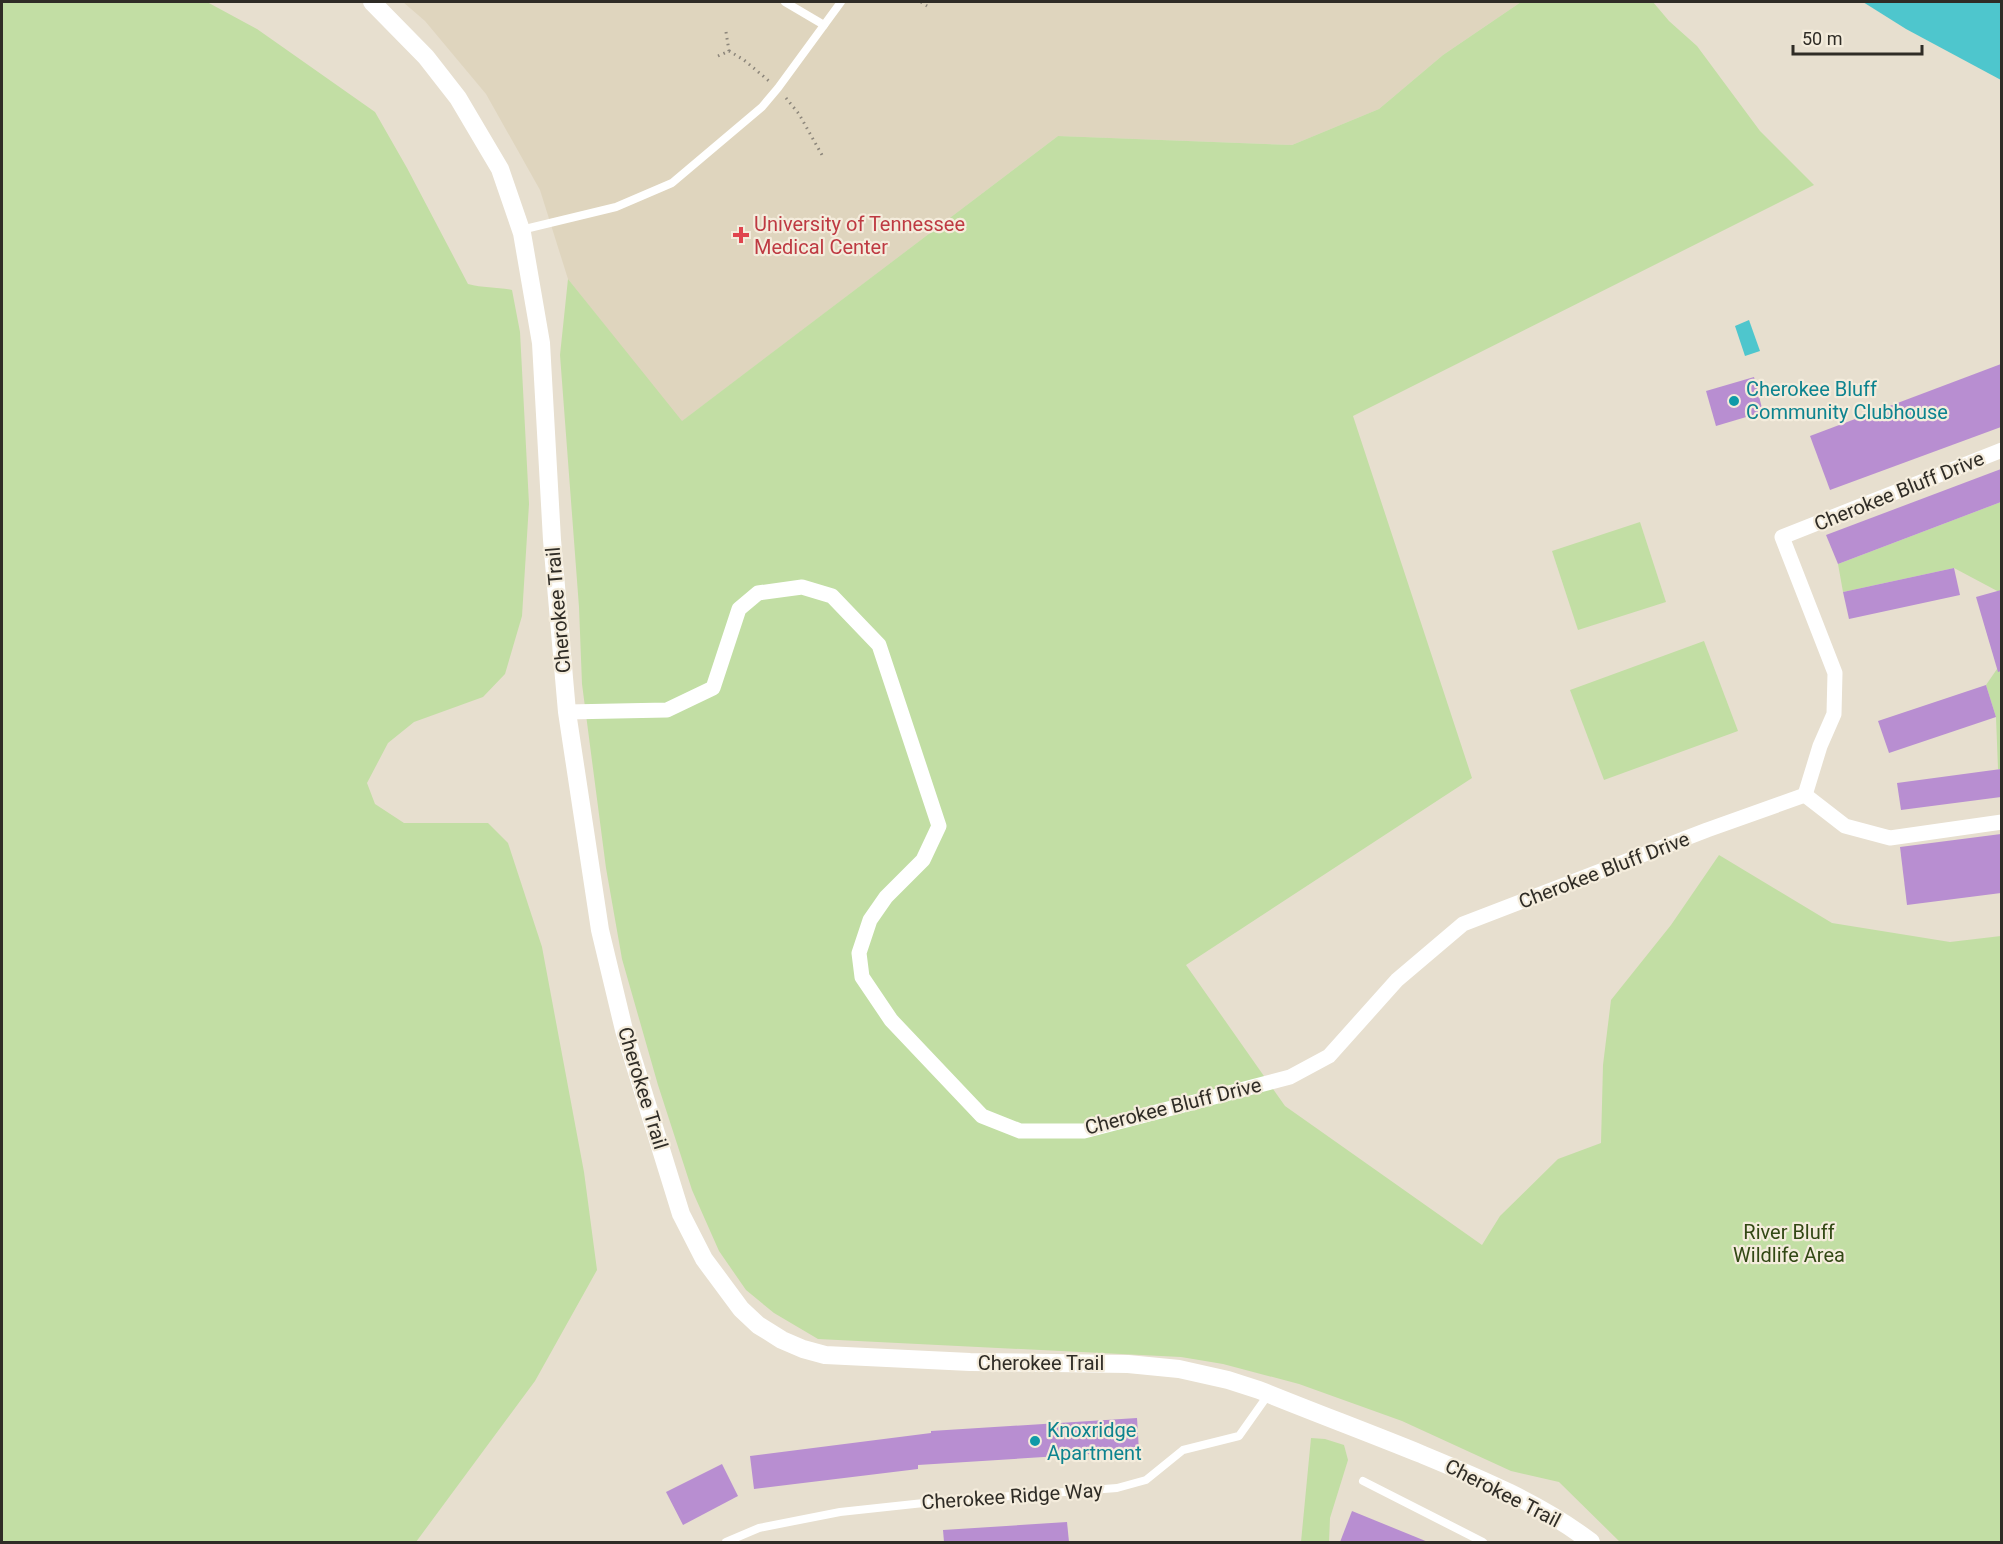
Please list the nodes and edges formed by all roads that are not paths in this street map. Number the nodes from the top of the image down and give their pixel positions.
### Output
1 (372, 2) edge
2 (785, 2) edge
3 (841, 2) edge
4 (824, 25) junction
5 (521, 230) junction
6 (2001, 450) edge
7 (567, 712) junction
8 (1805, 795) junction
9 (2001, 822) edge
10 (1268, 1394) junction
11 (1363, 1481) dead end
12 (726, 1542) edge
13 (1483, 1542) edge
14 (1590, 1542) edge

1 - 5 street, Cherokee Trail
2 - 4 lane
3 - 4 lane
4 - 5 lane
5 - 7 street, Cherokee Trail
6 - 8 street, Cherokee Bluff Drive
7 - 8 street, Cherokee Bluff Drive
7 - 10 street, Cherokee Trail
8 - 9 street
10 - 12 lane, Cherokee Ridge Way
10 - 14 street, Cherokee Trail
11 - 13 lane

